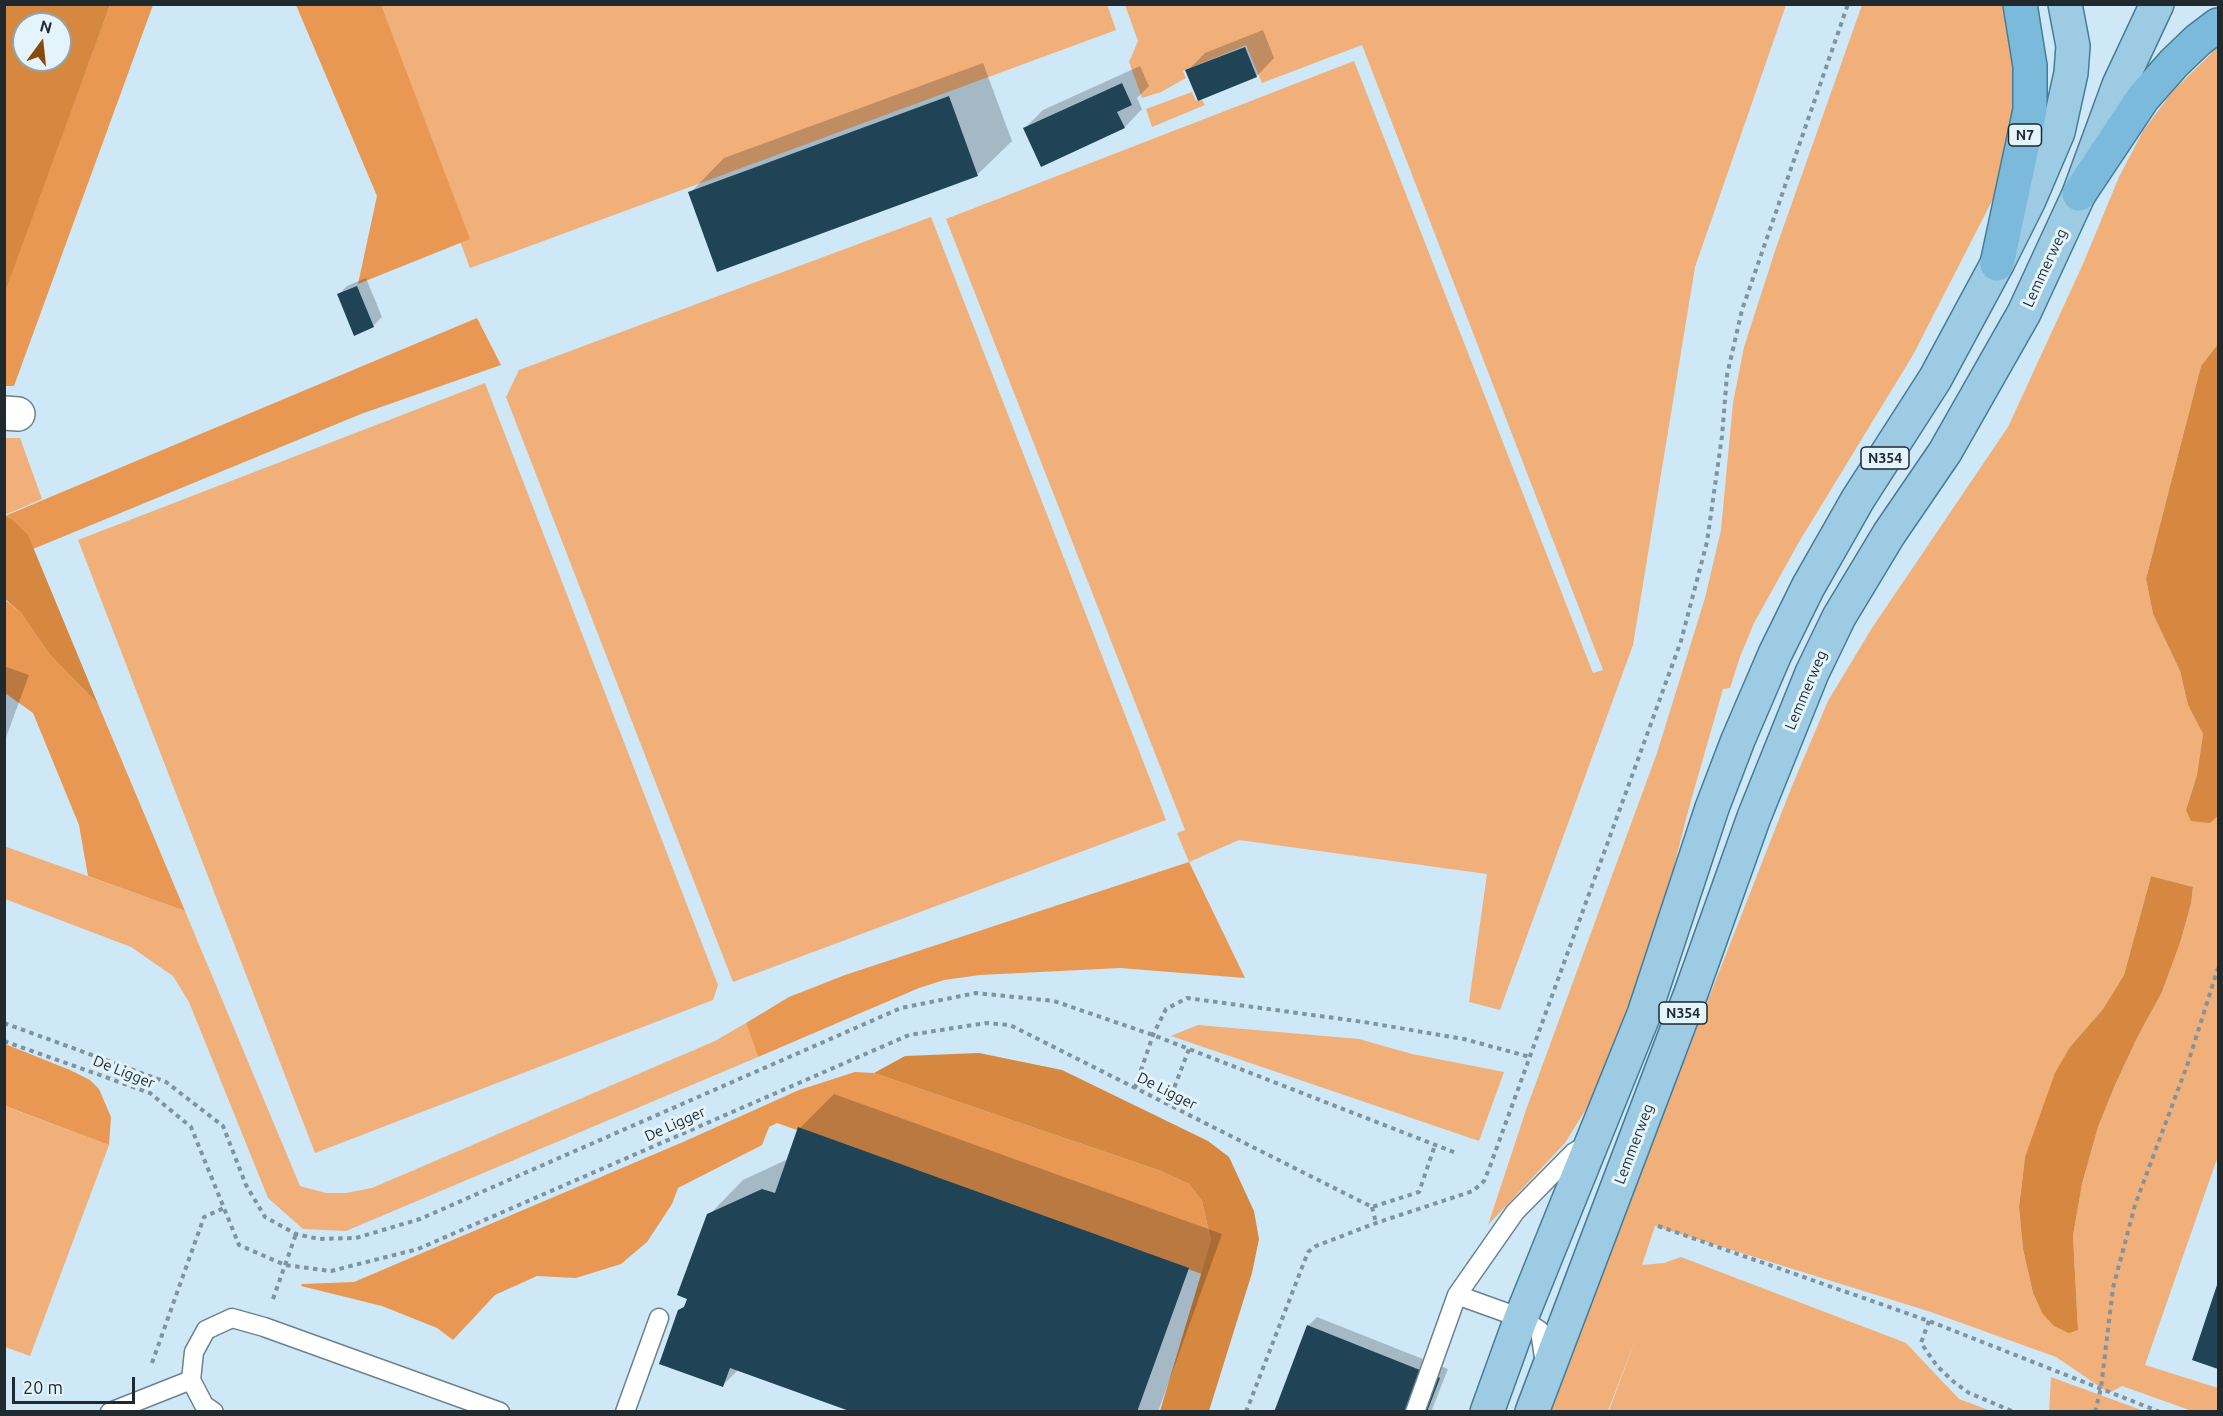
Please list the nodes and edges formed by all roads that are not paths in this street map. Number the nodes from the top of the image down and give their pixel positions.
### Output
1 (2020, 4) edge
2 (2065, 4) edge
3 (2157, 4) edge
4 (2218, 25) edge
5 (2079, 194) junction
6 (1997, 264) junction
7 (1592, 1142) junction
8 (1457, 1295) junction
9 (659, 1318) dead end
10 (1521, 1318) junction
11 (1546, 1375) junction
12 (191, 1380) junction
13 (110, 1412) edge
14 (214, 1412) edge
15 (500, 1412) edge
16 (625, 1412) edge
17 (1415, 1412) edge
18 (1487, 1412) edge
19 (1532, 1412) edge

1 - 6 highway, N7
2 - 6 main road, N354
3 - 5 main road, Lemmerweg / N354
4 - 5 highway
5 - 11 main road, Lemmerweg / N354
6 - 7 main road, N354
7 - 8 lane
7 - 10 main road, N354
8 - 10 lane
8 - 17 lane
9 - 16 lane
10 - 11 lane
10 - 18 main road, N354
11 - 19 main road, Lemmerweg / N354
12 - 13 lane
12 - 14 lane
12 - 15 lane

